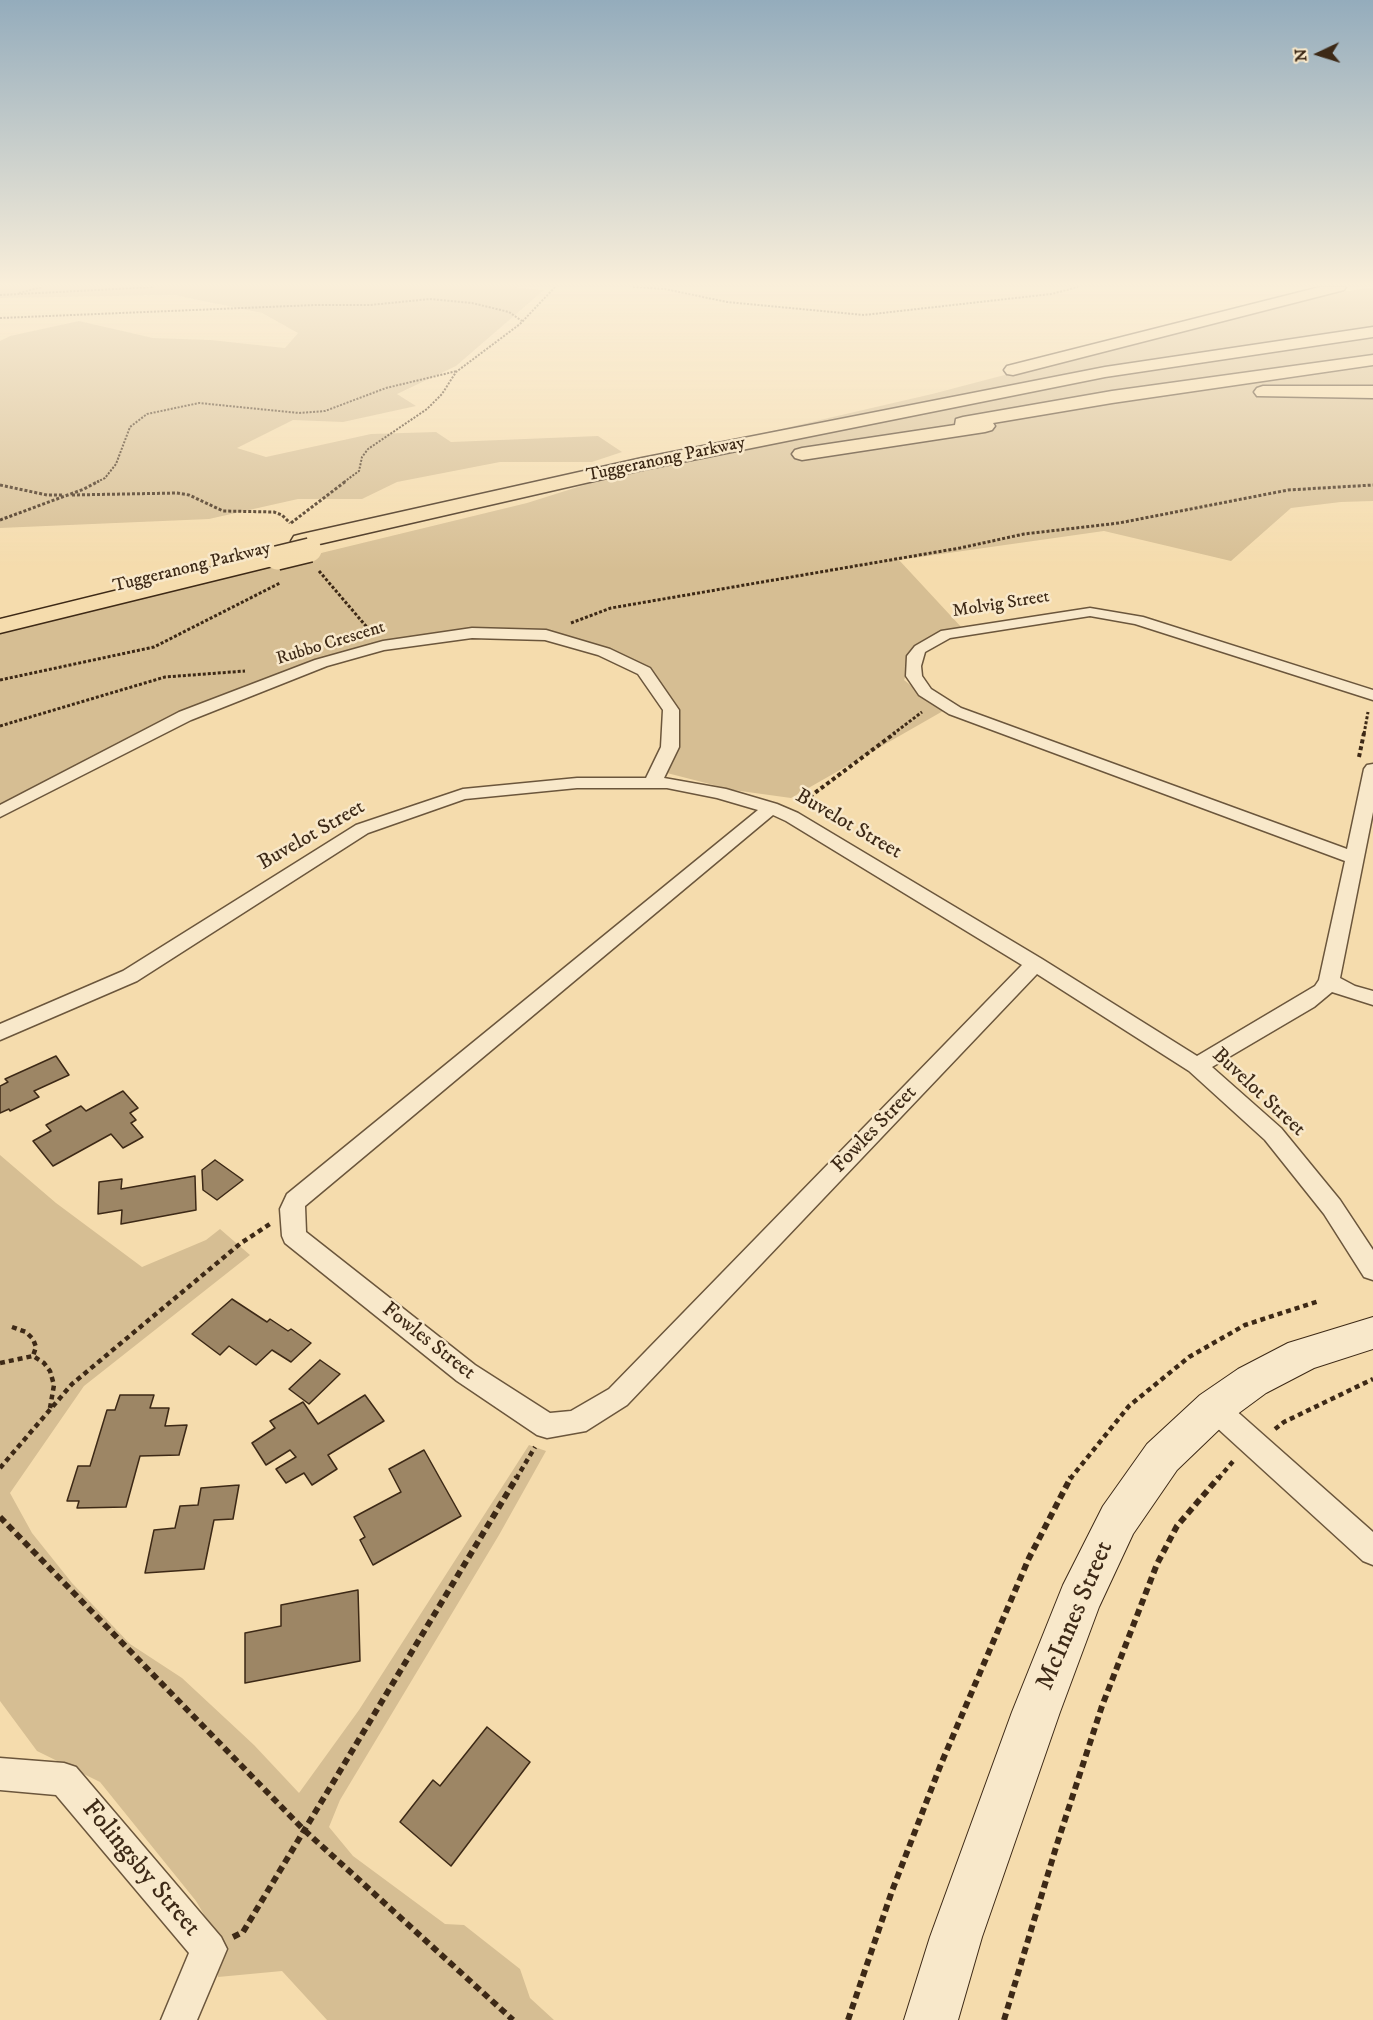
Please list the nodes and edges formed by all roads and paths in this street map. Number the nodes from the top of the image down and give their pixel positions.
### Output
1 (415, 381) edge
2 (451, 381) edge
3 (969, 381) edge
4 (1058, 381) edge
5 (1223, 381) edge
6 (1373, 392) edge
7 (761, 459) dead end
8 (737, 464) dead end
9 (702, 470) junction
10 (0, 485) edge
11 (1373, 485) edge
12 (514, 492) junction
13 (67, 495) junction
14 (0, 520) edge
15 (305, 546) junction
16 (273, 553) junction
17 (288, 579) dead end
18 (0, 615) edge
19 (0, 626) edge
20 (539, 635) junction
21 (383, 646) junction
22 (254, 671) dead end
23 (0, 680) edge
24 (1369, 694) edge
25 (937, 701) junction
26 (0, 726) edge
27 (1365, 767) edge
28 (652, 782) junction
29 (0, 812) edge
30 (781, 813) junction
31 (1354, 858) junction
32 (1035, 964) junction
33 (1329, 981) junction
34 (1373, 998) edge
35 (0, 1033) edge
36 (1197, 1066) junction
37 (292, 1209) junction
38 (1373, 1270) edge
39 (1319, 1301) dead end
40 (12, 1327) dead end
41 (1373, 1333) edge
42 (33, 1356) junction
43 (0, 1363) edge
44 (1373, 1379) edge
45 (1214, 1408) junction
46 (50, 1410) junction
47 (547, 1426) junction
48 (1255, 1444) junction
49 (0, 1468) edge
50 (0, 1517) edge
51 (1373, 1551) edge
52 (0, 1774) edge
53 (303, 1829) junction
54 (209, 1949) junction
55 (179, 2020) edge
56 (513, 2020) edge
57 (848, 2020) edge
58 (932, 2020) edge
59 (1004, 2020) edge

1 - 13 path
2 - 15 path
3 - 12 highway
4 - 12 highway, Tuggeranong Parkway
5 - 6 highway
7 - 9 highway, Tuggeranong Parkway
8 - 9 highway
9 - 15 highway, Tuggeranong Parkway
10 - 13 path
11 - 20 path
12 - 15 highway, Tuggeranong Parkway
13 - 14 path
13 - 15 path
15 - 16 highway, Tuggeranong Parkway, bridge
15 - 21 path
16 - 18 highway, Tuggeranong Parkway
16 - 19 highway, Tuggeranong Parkway
17 - 23 path
20 - 21 street, Rubbo Crescent
20 - 28 street, Rubbo Crescent
21 - 29 street, Rubbo Crescent
22 - 26 path
24 - 25 street, Molvig Street
24 - 27 path
25 - 30 path
25 - 31 street, Molvig Street
27 - 31 street
28 - 30 street, Buvelot Street
28 - 35 street, Buvelot Street
30 - 32 street, Buvelot Street
30 - 37 street
31 - 33 street
32 - 36 street, Buvelot Street
32 - 47 street, Fowles Street
33 - 34 street
33 - 36 street
36 - 38 street, Buvelot Street
37 - 46 path
37 - 47 street, Fowles Street
39 - 57 path
40 - 42 path
41 - 45 street, McInnes Street
42 - 43 path
42 - 46 path
44 - 48 path
45 - 48 street
45 - 58 street, McInnes Street
46 - 49 path
47 - 53 path
48 - 51 street
48 - 59 path
50 - 53 path
52 - 54 street, Folingsby Street
53 - 54 path
53 - 56 path
54 - 55 street, Folingsby Street

